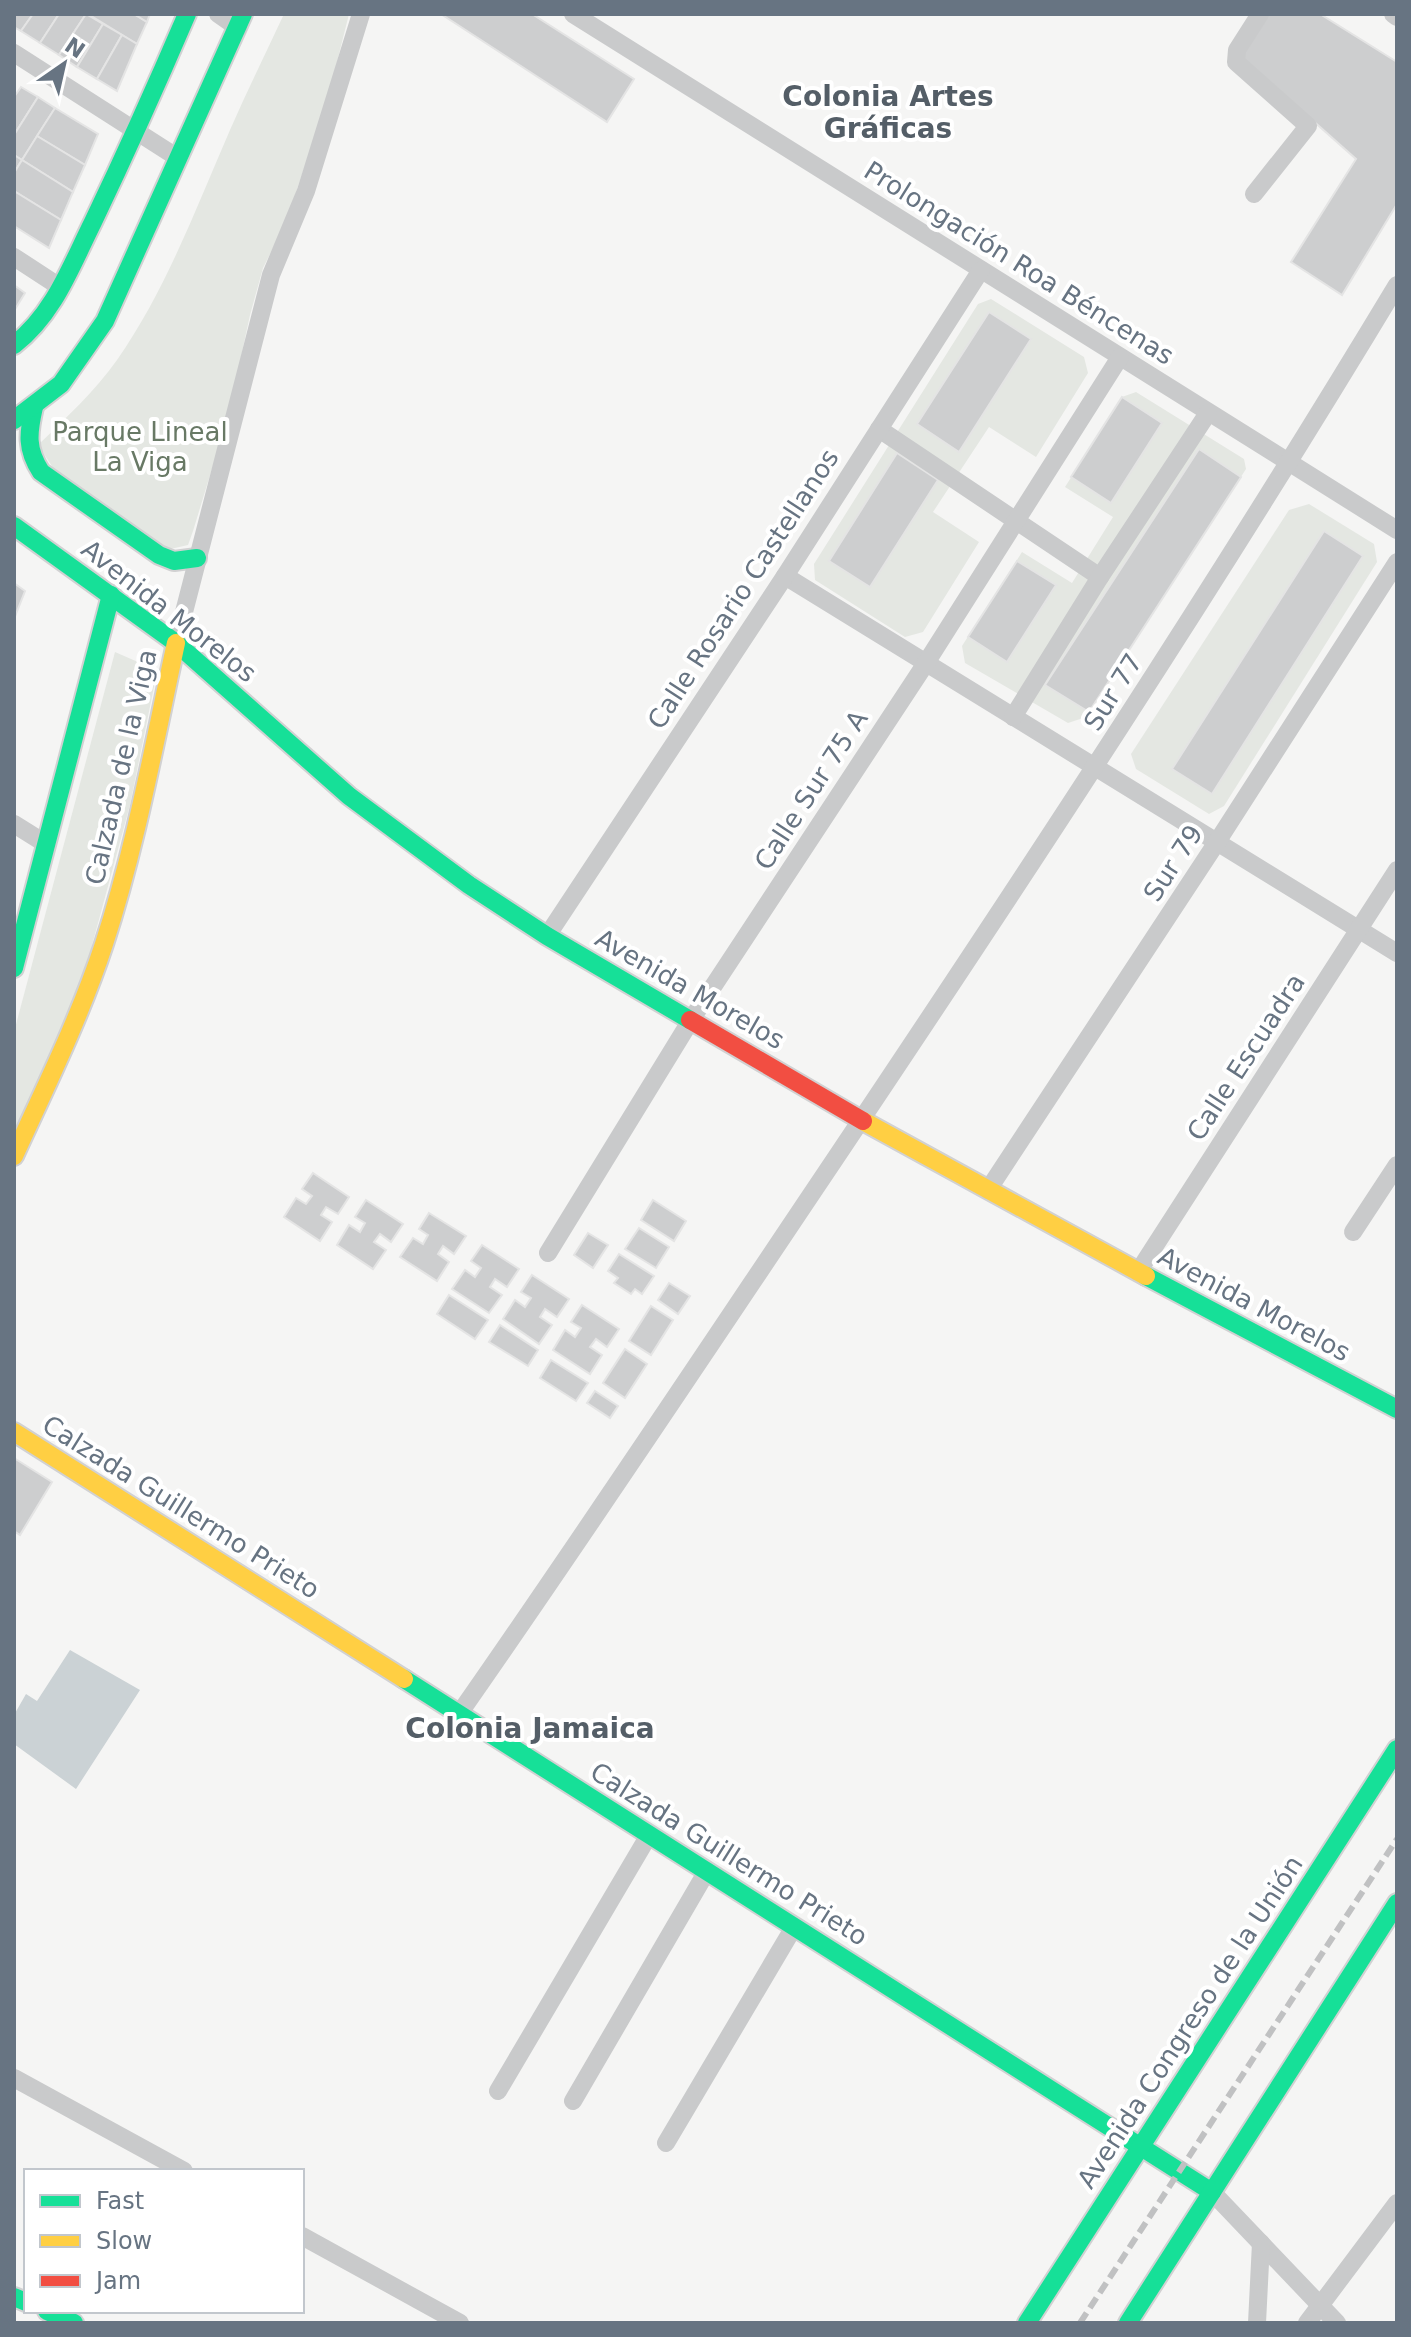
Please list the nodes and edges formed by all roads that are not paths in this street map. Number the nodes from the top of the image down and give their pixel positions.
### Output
1 (187, 14) edge
2 (218, 14) edge
3 (361, 14) edge
4 (573, 14) edge
5 (1260, 14) edge
6 (239, 19) edge
7 (14, 53) edge
8 (137, 134) junction
9 (178, 158) junction
10 (1254, 194) dead end
11 (14, 257) edge
12 (981, 270) junction
13 (1397, 285) edge
14 (60, 287) junction
15 (14, 345) edge
16 (1120, 357) junction
17 (34, 407) junction
18 (1208, 413) junction
19 (14, 420) edge
20 (879, 429) junction
21 (1290, 464) junction
22 (1016, 521) junction
23 (14, 526) edge
24 (1397, 530) edge
25 (197, 558) junction
26 (1397, 562) edge
27 (785, 576) junction
28 (1100, 577) junction
29 (111, 595) junction
30 (176, 643) junction
31 (926, 663) junction
32 (1013, 717) junction
33 (1096, 768) junction
34 (14, 824) edge
35 (1217, 842) junction
36 (46, 844) junction
37 (1397, 870) edge
38 (1360, 930) junction
39 (547, 936) junction
40 (1397, 953) edge
41 (14, 968) edge
42 (691, 1020) junction
43 (861, 1120) junction
44 (14, 1156) edge
45 (1397, 1165) edge
46 (988, 1190) junction
47 (1353, 1232) dead end
48 (548, 1253) dead end
49 (1138, 1272) junction
50 (1397, 1409) edge
51 (14, 1432) edge
52 (459, 1714) junction
53 (1397, 1749) edge
54 (649, 1835) junction
55 (707, 1871) junction
56 (1397, 1903) edge
57 (794, 1927) junction
58 (14, 2078) edge
59 (498, 2091) dead end
60 (573, 2101) dead end
61 (666, 2143) dead end
62 (1140, 2146) junction
63 (180, 2169) edge
64 (1212, 2192) junction
65 (1397, 2203) edge
66 (304, 2237) edge
67 (1261, 2243) junction
68 (1320, 2306) junction
69 (52, 2313) edge
70 (74, 2323) edge
71 (460, 2323) edge
72 (1027, 2323) edge
73 (1128, 2323) edge
74 (1257, 2323) edge
75 (1307, 2323) edge
76 (1337, 2323) edge

1 - 8 main road
2 - 6 street
3 - 25 street, Calzada de la Viga
4 - 12 street, Prolongación Roa Béncenas
5 - 10 street
6 - 9 main road
7 - 8 street
8 - 9 street
8 - 14 main road
9 - 17 main road
11 - 14 street
12 - 16 street, Prolongación Roa Béncenas
12 - 20 street, Calle Rosario Castellanos
13 - 21 street, Sur 77
14 - 15 main road
16 - 18 street, Prolongación Roa Béncenas
16 - 22 street, Calle Sur 75 A
17 - 19 main road
17 - 25 main road
18 - 21 street, Prolongación Roa Béncenas
18 - 28 street
20 - 22 street
20 - 27 street, Calle Rosario Castellanos
21 - 24 street, Prolongación Roa Béncenas
21 - 33 street, Sur 77
22 - 28 street
22 - 31 street, Calle Sur 75 A
23 - 29 main road, Avenida Morelos
25 - 30 street, Calzada de la Viga
26 - 35 street, Sur 79
27 - 31 street
27 - 39 street, Calle Rosario Castellanos
28 - 32 street
29 - 30 main road, Avenida Morelos
29 - 36 main road, Calzada de la Viga
30 - 39 main road, Avenida Morelos
30 - 44 main road, Calzada de la Viga
31 - 32 street
31 - 42 street, Calle Sur 75 A
32 - 33 street
33 - 35 street
33 - 43 street, Sur 77
34 - 36 street
35 - 38 street
35 - 46 street, Sur 79
36 - 41 main road, Calzada de la Viga
37 - 38 street, Calle Escuadra
38 - 40 street
38 - 49 street, Calle Escuadra
39 - 42 main road, Avenida Morelos
42 - 43 main road, Avenida Morelos
42 - 48 street, Calle Sur 75 A
43 - 46 main road, Avenida Morelos
43 - 52 street, Sur 77
45 - 47 street
46 - 49 main road, Avenida Morelos
49 - 50 main road, Avenida Morelos
51 - 52 main road, Calzada Guillermo Prieto
52 - 54 main road, Calzada Guillermo Prieto
53 - 62 main road, Avenida Congreso de la Unión
54 - 55 main road, Calzada Guillermo Prieto
54 - 59 street
55 - 57 main road, Calzada Guillermo Prieto
55 - 60 street
56 - 64 main road
57 - 61 street
57 - 62 main road, Calzada Guillermo Prieto
58 - 63 street
62 - 64 main road, Calzada Guillermo Prieto
62 - 72 main road, Avenida Congreso de la Unión
64 - 67 street
64 - 73 main road
65 - 68 street
66 - 71 street
67 - 68 street
67 - 74 street
68 - 75 street
68 - 76 street
69 - 70 main road

